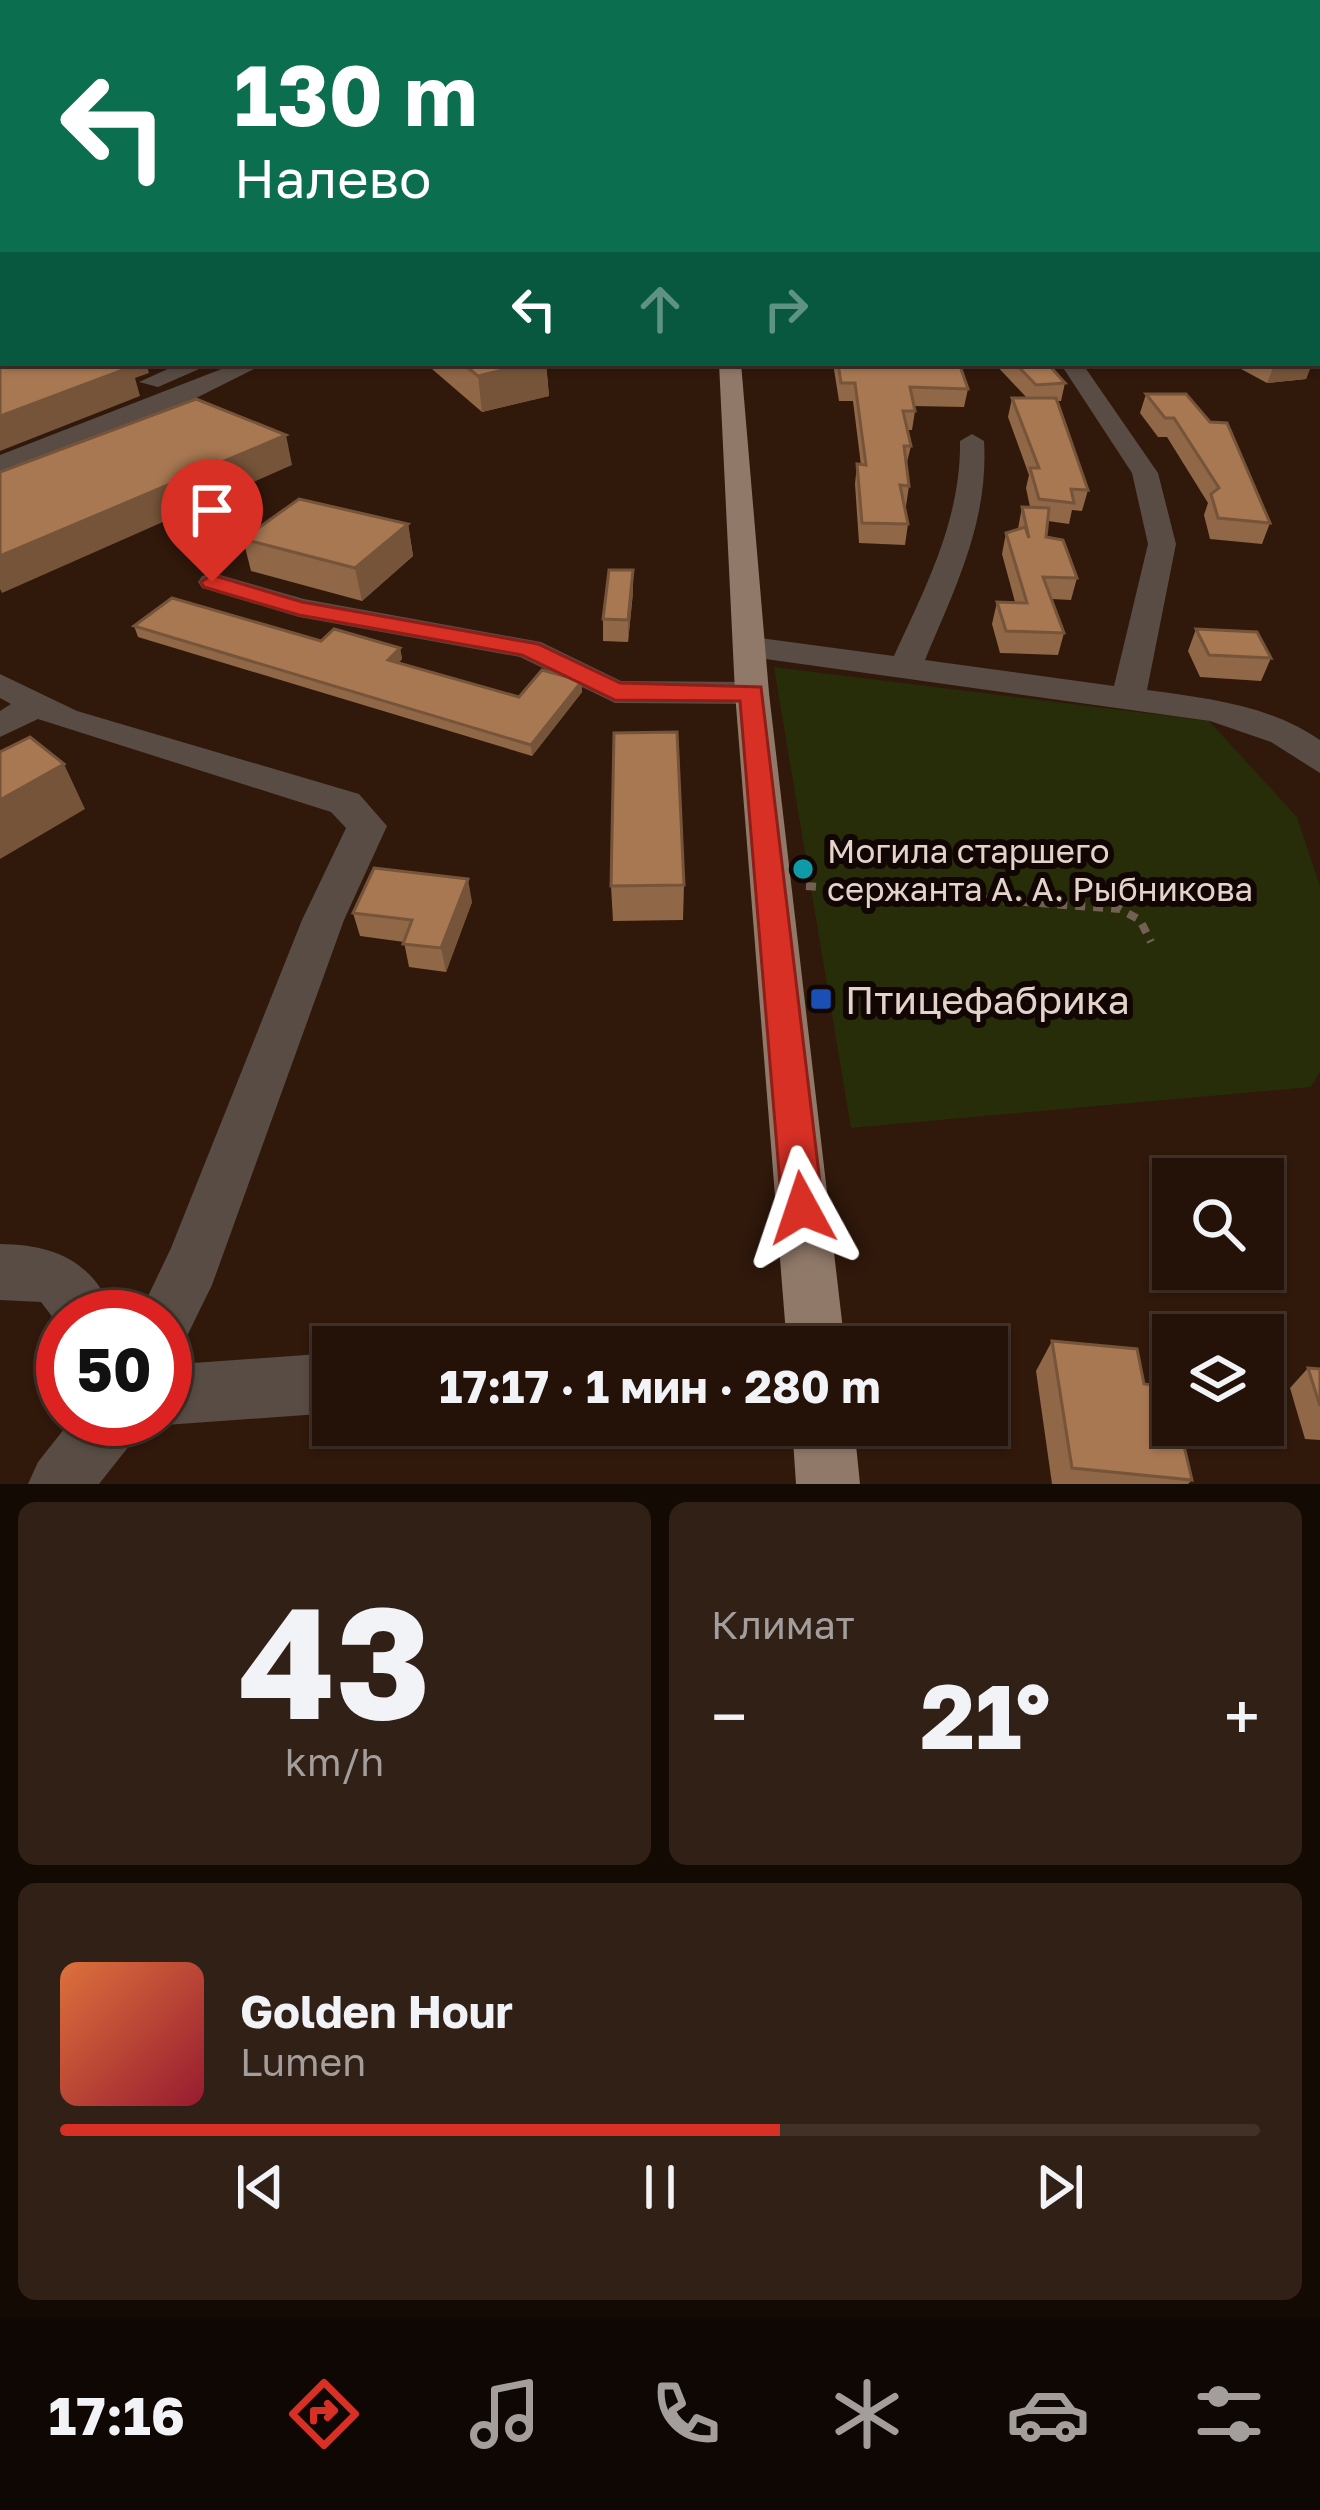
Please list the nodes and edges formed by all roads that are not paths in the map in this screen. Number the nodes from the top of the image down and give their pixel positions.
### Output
1 (194, 366) edge
2 (248, 366) edge
3 (730, 366) edge
4 (1073, 366) edge
5 (150, 382) dead end
6 (174, 400) junction
7 (213, 418) edge
8 (973, 441) dead end
9 (0, 464) edge
10 (212, 582) dead end
11 (752, 646) junction
12 (905, 669) junction
13 (752, 693) junction
14 (1128, 699) junction
15 (12, 705) edge
16 (1320, 761) edge
17 (0, 1272) edge
18 (74, 1290) edge
19 (180, 1290) edge
20 (814, 1326) edge
21 (312, 1384) edge
22 (192, 1393) edge
23 (90, 1446) edge
24 (825, 1446) edge
25 (60, 1484) edge
26 (828, 1484) edge

1 - 5 street
2 - 6 street
3 - 11 main road
4 - 14 street
6 - 7 street
6 - 9 street
8 - 12 street
10 - 13 street
11 - 12 street
11 - 13 main road
12 - 14 street
13 - 20 main road
14 - 16 street
15 - 19 street
17 - 18 street
21 - 22 street
23 - 25 street
24 - 26 main road

